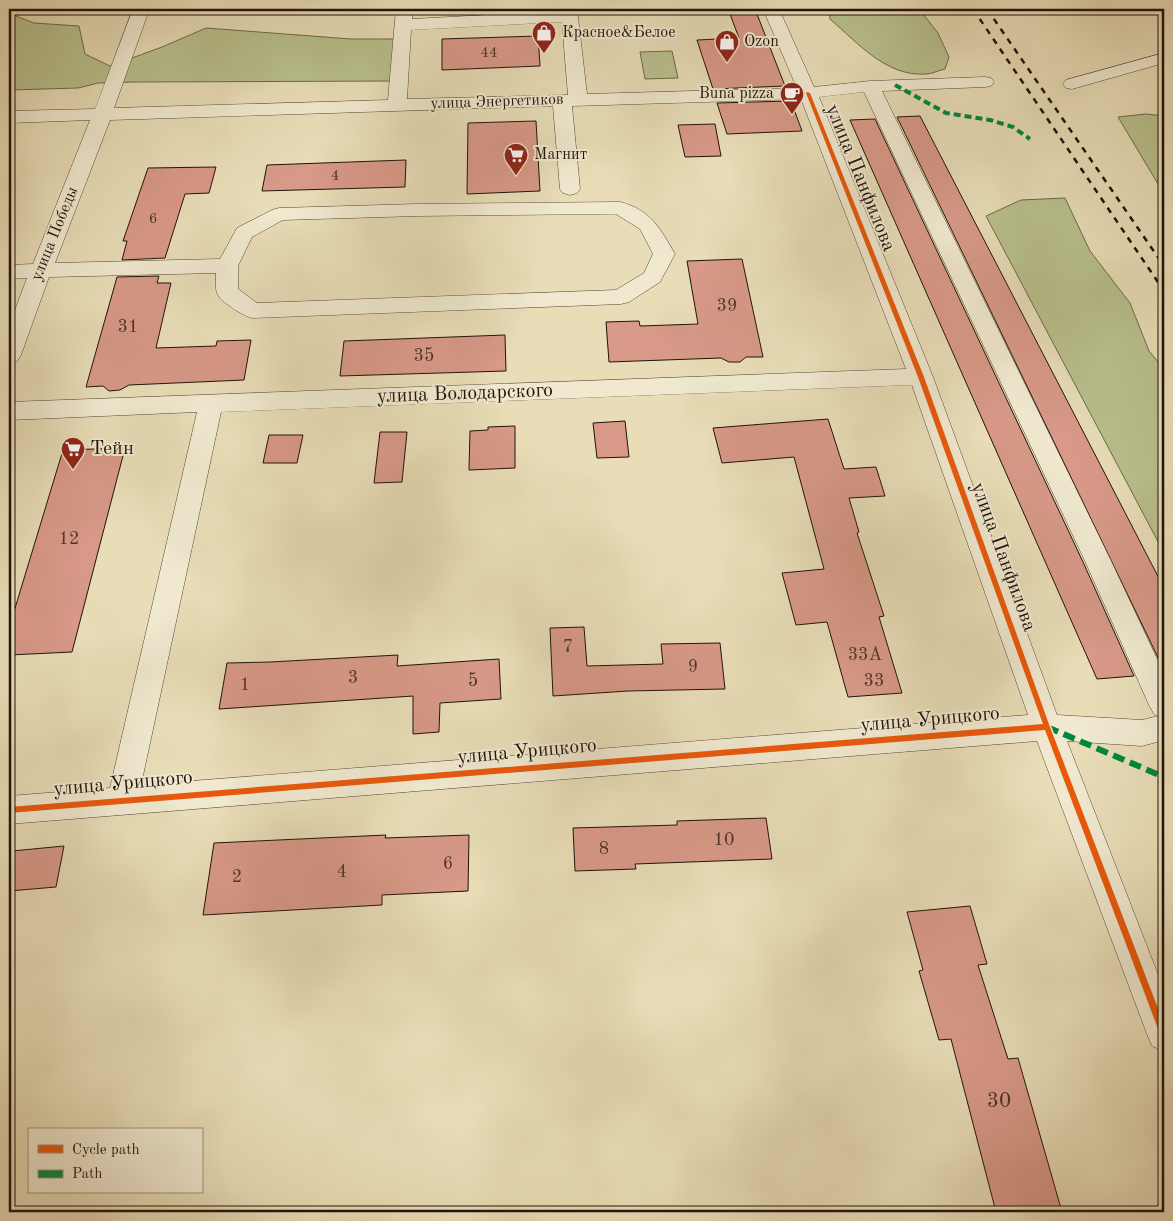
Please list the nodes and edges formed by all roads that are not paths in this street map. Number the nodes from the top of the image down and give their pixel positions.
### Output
1 (771, 9) edge
2 (139, 13) dead end
3 (570, 13) edge
4 (403, 17) edge
5 (1164, 58) edge
6 (985, 82) dead end
7 (1072, 84) dead end
8 (870, 86) junction
9 (808, 92) junction
10 (570, 100) junction
11 (397, 105) junction
12 (104, 114) junction
13 (9, 117) edge
14 (570, 190) dead end
15 (227, 266) junction
16 (40, 270) junction
17 (9, 272) edge
18 (9, 355) edge
19 (921, 377) junction
20 (212, 403) junction
21 (9, 410) edge
22 (1164, 705) edge
23 (1047, 727) junction
24 (1164, 727) edge
25 (122, 801) junction
26 (9, 810) edge
27 (1164, 1034) edge

1 - 9 street, улица Панфилова
2 - 12 street, улица Победы
3 - 4 street
3 - 10 street
4 - 11 street
5 - 7 street
6 - 8 street, улица Энергетиков
8 - 9 street, улица Энергетиков
8 - 22 street
9 - 10 street, улица Энергетиков
9 - 19 street, улица Панфилова
10 - 11 street, улица Энергетиков
10 - 14 street
11 - 12 street, улица Энергетиков
12 - 13 street, улица Энергетиков
12 - 16 street, улица Победы
15 - 15 street
15 - 16 street
16 - 17 street
16 - 18 street, улица Победы
19 - 20 street, улица Володарского
19 - 23 street, улица Панфилова
20 - 21 street, улица Володарского
20 - 25 street
23 - 24 street, улица Урицкого
23 - 25 street, улица Урицкого
23 - 27 street, улица Панфилова
25 - 26 street, улица Урицкого

